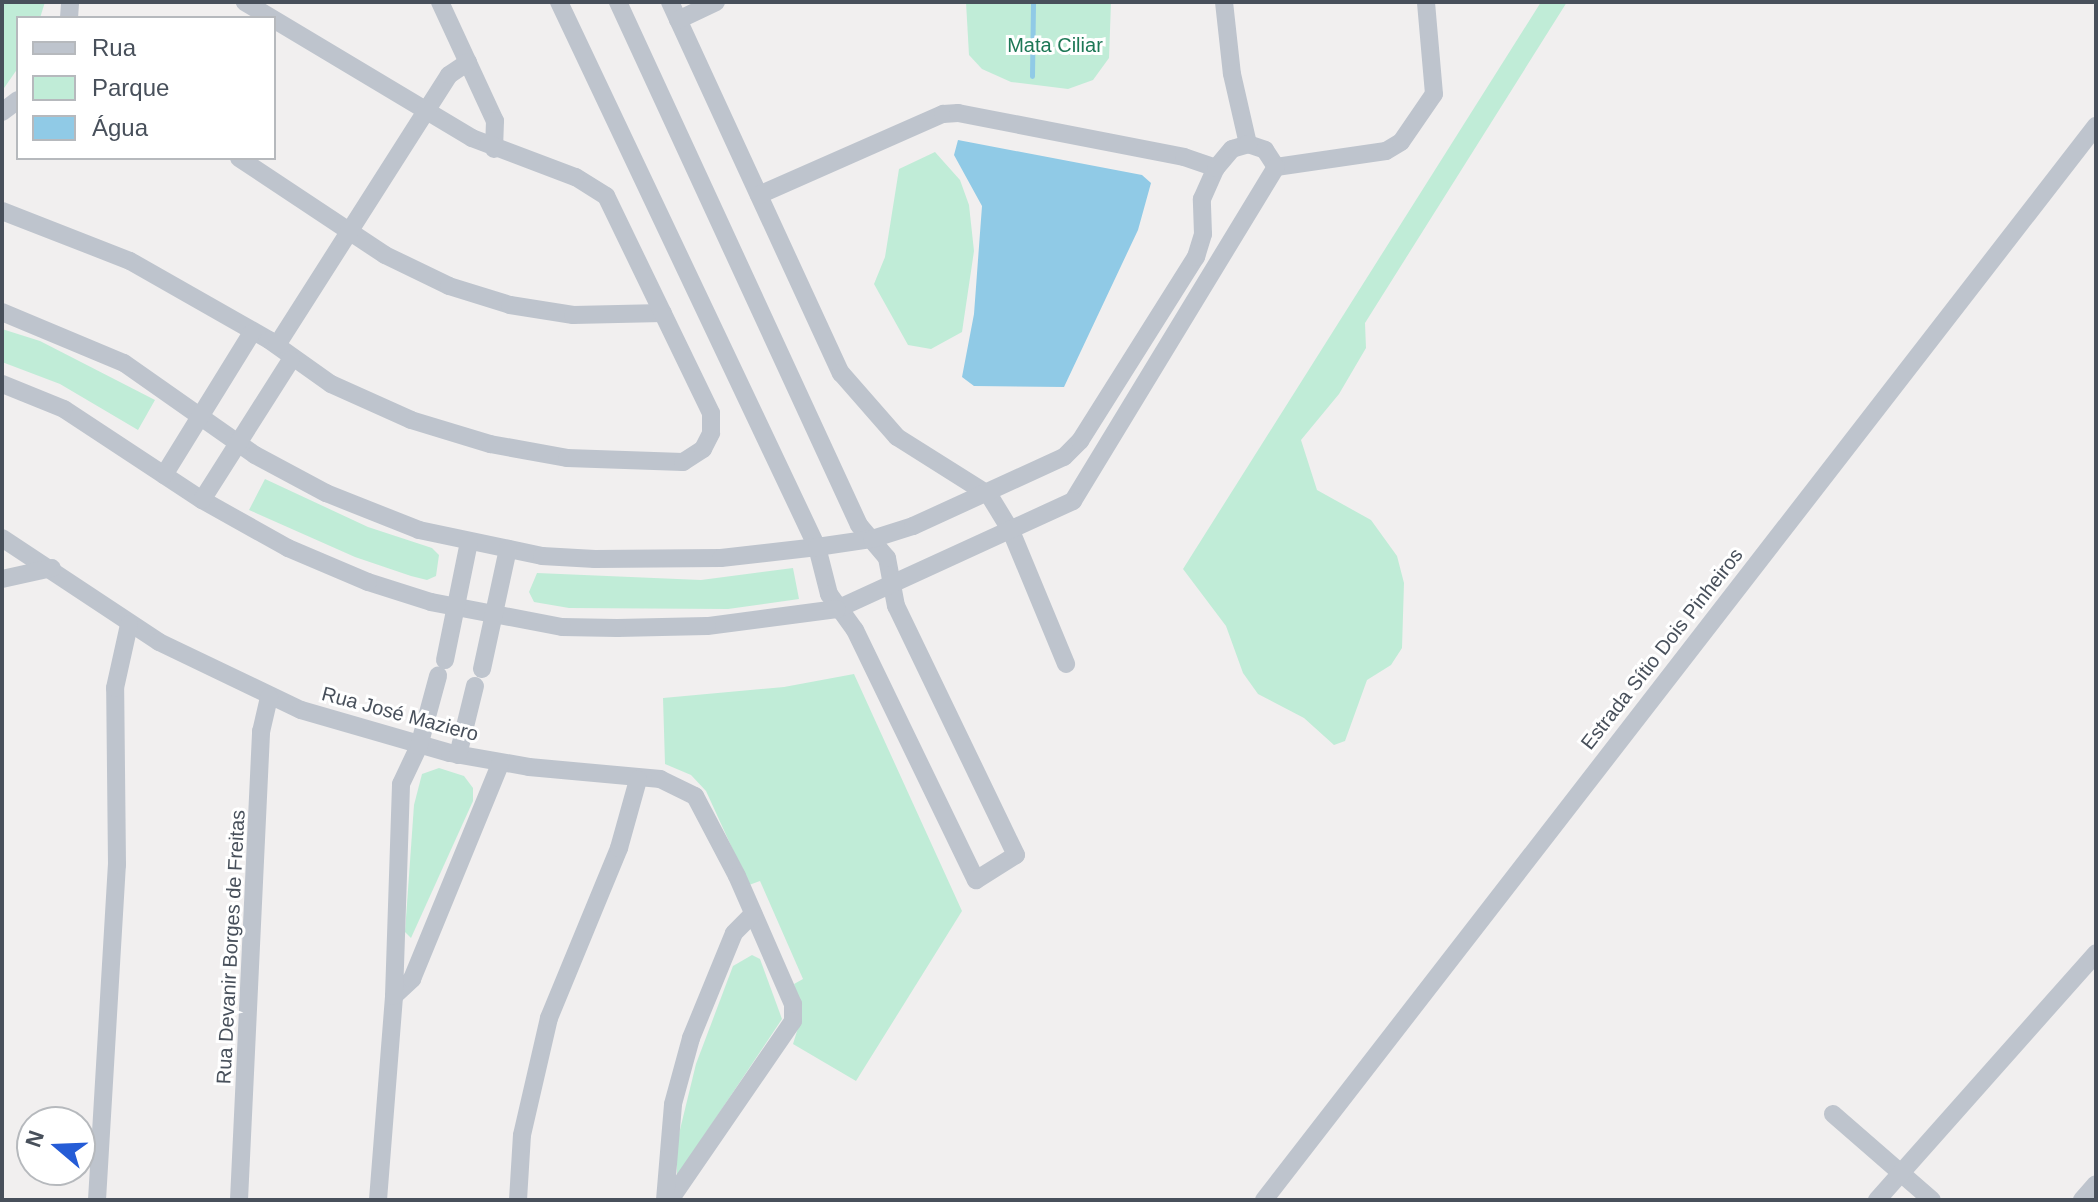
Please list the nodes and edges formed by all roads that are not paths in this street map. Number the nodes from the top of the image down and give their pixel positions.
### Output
1 (245, 2) edge
2 (440, 2) edge
3 (559, 2) edge
4 (618, 2) edge
5 (670, 2) edge
6 (716, 2) edge
7 (1224, 2) edge
8 (1426, 2) edge
9 (271, 16) edge
10 (276, 19) edge
11 (678, 20) junction
12 (468, 62) junction
13 (425, 112) junction
14 (2096, 126) edge
15 (1248, 144) junction
16 (494, 149) junction
17 (242, 160) edge
18 (1276, 167) junction
19 (1216, 168) junction
20 (759, 195) junction
21 (2, 211) edge
22 (349, 231) junction
23 (2, 312) edge
24 (663, 313) junction
25 (251, 334) junction
26 (277, 345) junction
27 (291, 360) junction
28 (2, 384) edge
29 (199, 416) junction
30 (235, 443) junction
31 (164, 475) junction
32 (989, 495) junction
33 (202, 500) junction
34 (1011, 531) junction
35 (2, 538) edge
36 (872, 539) junction
37 (469, 542) junction
38 (817, 547) junction
39 (508, 549) junction
40 (52, 568) junction
41 (2, 579) edge
42 (890, 588) junction
43 (455, 607) junction
44 (837, 609) junction
45 (495, 617) junction
46 (129, 625) junction
47 (1066, 664) dead end
48 (269, 697) junction
49 (419, 746) junction
50 (458, 755) junction
51 (500, 764) junction
52 (638, 780) junction
53 (753, 914) junction
54 (2096, 953) edge
55 (394, 996) junction
56 (1833, 1114) dead end
57 (1901, 1173) junction
58 (2096, 1184) edge
59 (97, 1200) edge
60 (239, 1200) edge
61 (378, 1200) edge
62 (518, 1200) edge
63 (668, 1200) edge
64 (1264, 1200) edge
65 (1877, 1200) edge
66 (1932, 1200) edge
67 (2082, 1200) edge

1 - 9 street
2 - 12 street
3 - 38 street
4 - 36 street
5 - 11 street
6 - 11 street
7 - 15 street
8 - 18 street
10 - 13 street
11 - 20 street
12 - 13 street
12 - 16 street
13 - 16 street
13 - 22 street
14 - 64 street, Estrada Sítio Dois Pinheiros
15 - 18 street
15 - 19 street
16 - 24 street
17 - 22 street
18 - 34 street
19 - 20 street
19 - 32 street
20 - 32 street
21 - 25 street
22 - 24 street
22 - 26 street
23 - 29 street
24 - 27 street
25 - 26 street
25 - 29 street
26 - 27 street
27 - 30 street
28 - 31 street
29 - 30 street
29 - 31 street
30 - 33 street
30 - 37 street
31 - 33 street
32 - 34 street
32 - 36 street
33 - 43 street
34 - 42 street
34 - 47 street
35 - 40 street, Rua José Maziero
36 - 38 street
36 - 42 street
37 - 39 street
37 - 43 street
38 - 39 street
38 - 44 street
39 - 45 street
40 - 41 street
40 - 46 street, Rua José Maziero
42 - 44 street
42 - 44 street
43 - 45 street
43 - 49 street
44 - 45 street
45 - 50 street
46 - 48 street, Rua José Maziero
46 - 59 street
48 - 49 street, Rua José Maziero
48 - 60 street, Rua Devanir Borges de Freitas
49 - 50 street, Rua José Maziero
49 - 55 street
50 - 51 street, Rua José Maziero
51 - 52 street, Rua José Maziero
51 - 55 street
52 - 53 street, Rua José Maziero
52 - 62 street
53 - 63 street
53 - 63 street, Rua José Maziero
54 - 57 street
55 - 61 street
56 - 57 street
57 - 65 street
57 - 66 street
58 - 67 street

